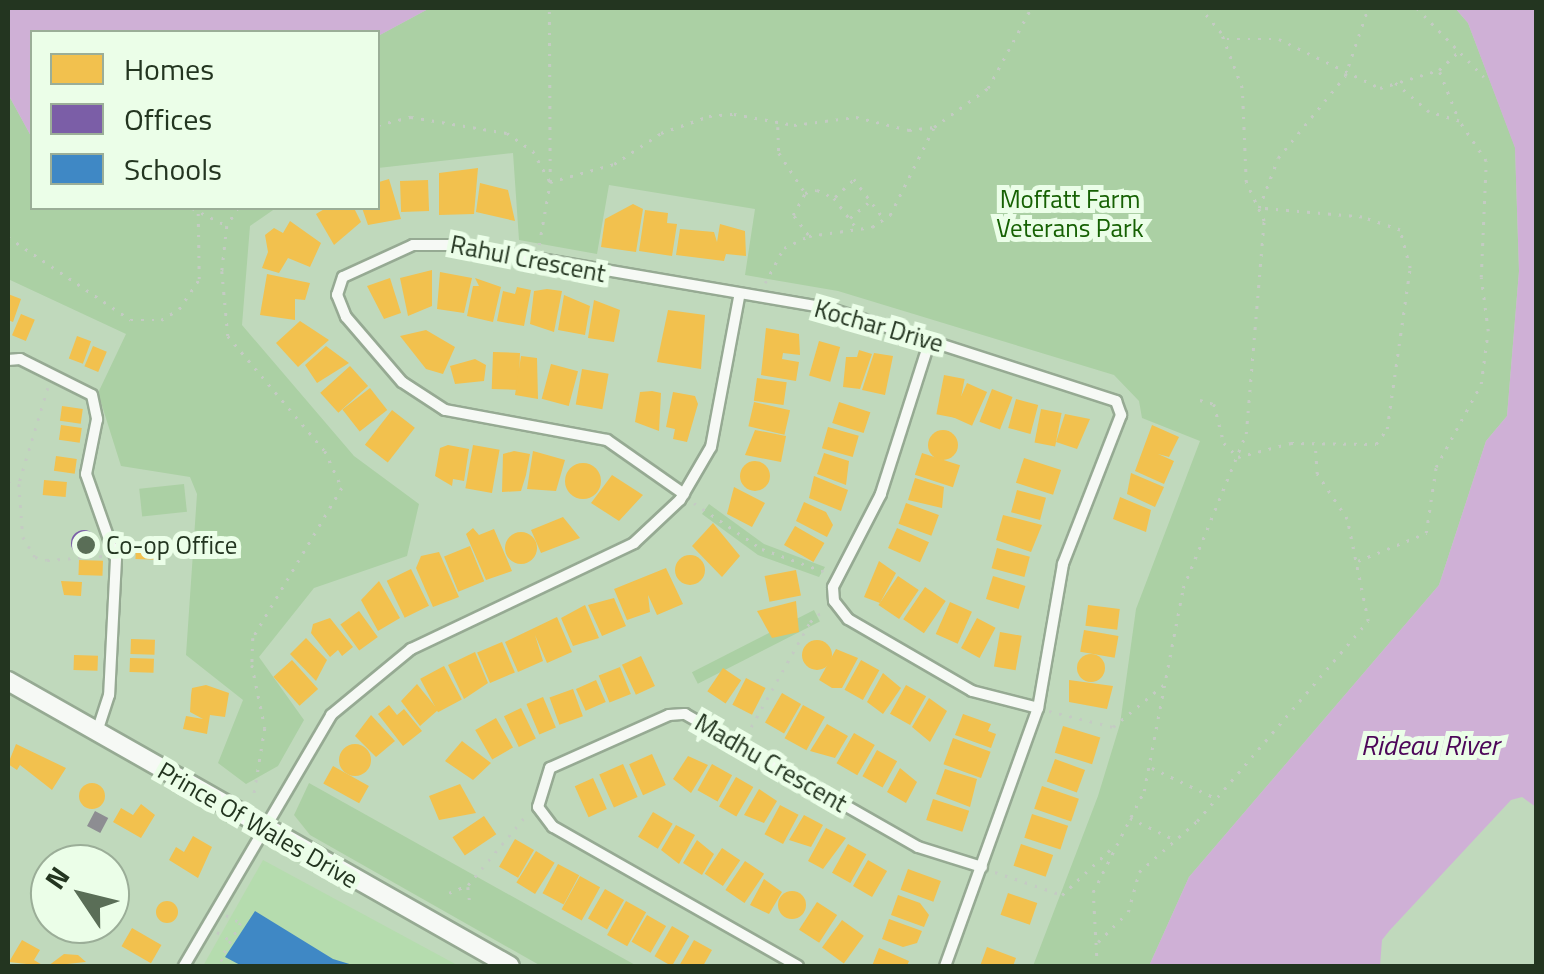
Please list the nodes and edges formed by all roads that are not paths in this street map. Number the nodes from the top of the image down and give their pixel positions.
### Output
1 (740, 297) junction
2 (930, 340) junction
3 (8, 360) edge
4 (684, 494) junction
5 (8, 681) edge
6 (1038, 708) junction
7 (97, 732) junction
8 (262, 828) junction
9 (982, 867) junction
10 (184, 966) edge
11 (510, 966) edge
12 (798, 966) edge
13 (945, 966) edge

1 - 2 street, Kochar Drive
1 - 4 street
1 - 4 street, Rahul Crescent
2 - 6 street
2 - 6 street, Kochar Drive
3 - 7 street
4 - 8 street
5 - 7 main road, Prince Of Wales Drive
6 - 9 street, Kochar Drive
7 - 8 main road, Prince Of Wales Drive
8 - 10 street
8 - 11 main road, Prince Of Wales Drive
9 - 12 street, Madhu Crescent
9 - 13 street, Kochar Drive

